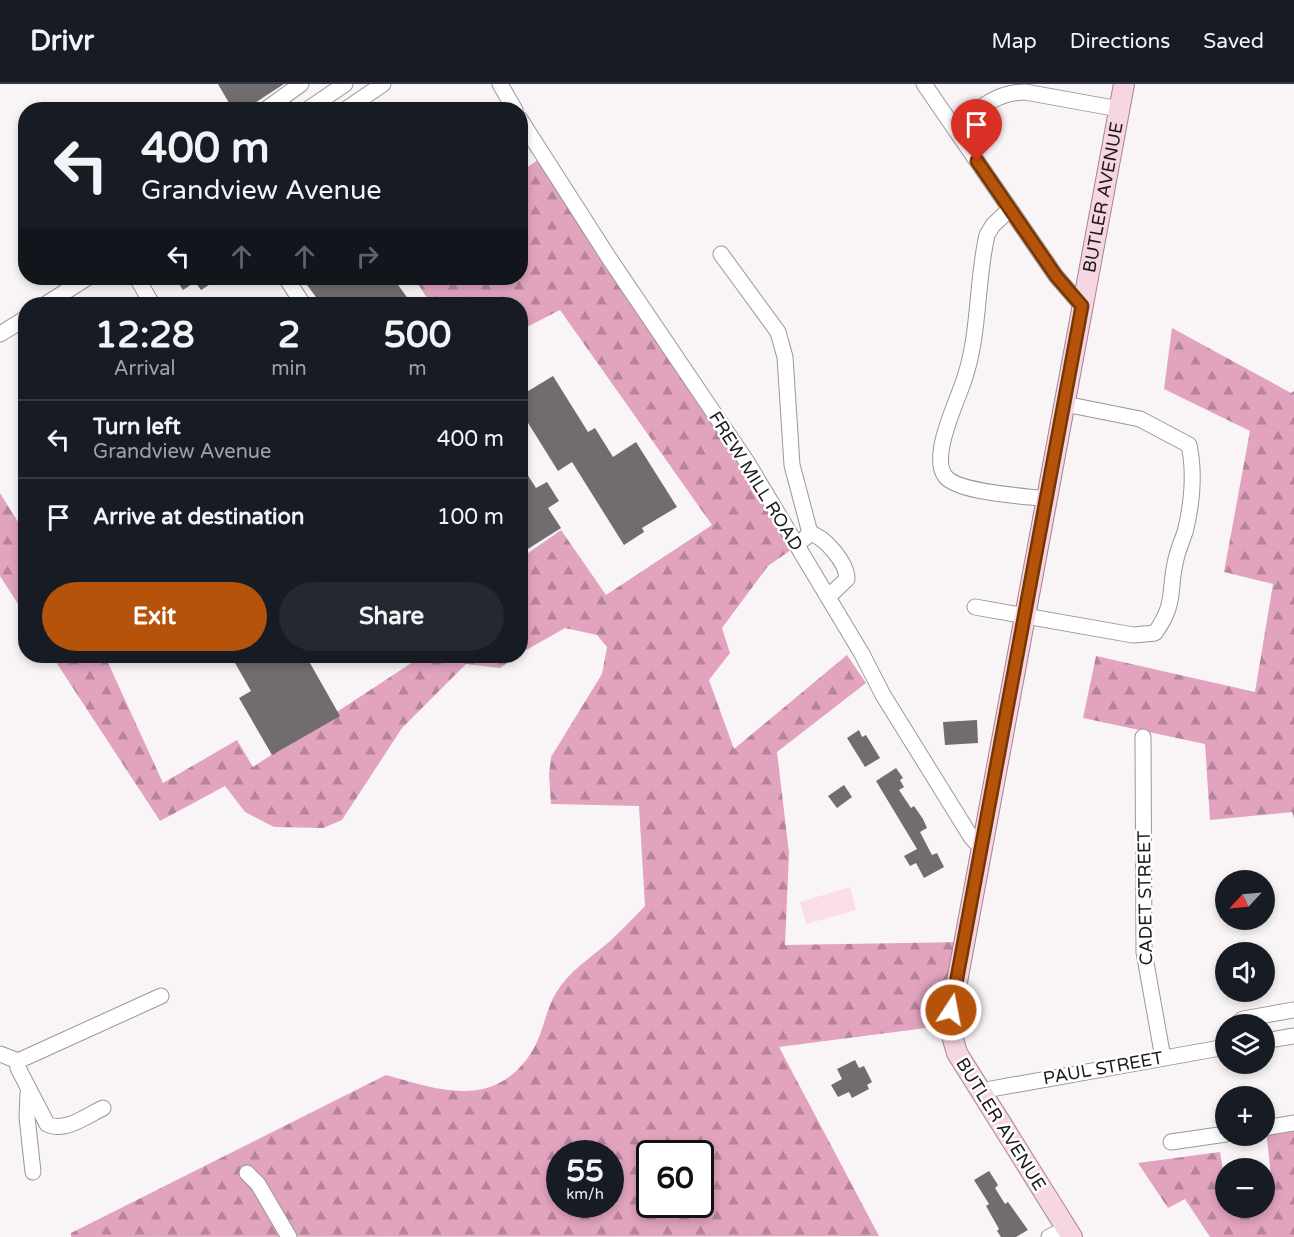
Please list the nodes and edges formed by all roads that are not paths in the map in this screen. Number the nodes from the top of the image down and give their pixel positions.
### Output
1 (301, 84) edge
2 (345, 84) edge
3 (383, 84) edge
4 (500, 84) edge
5 (924, 84) edge
6 (1124, 84) edge
7 (276, 102) edge
8 (319, 102) edge
9 (357, 102) edge
10 (510, 102) edge
11 (1119, 109) junction
12 (955, 129) junction
13 (528, 131) edge
14 (1010, 208) junction
15 (721, 254) dead end
16 (76, 285) edge
17 (57, 297) edge
18 (1082, 306) junction
19 (18, 323) edge
20 (0, 334) edge
21 (1065, 404) junction
22 (1047, 499) junction
23 (810, 533) junction
24 (798, 545) junction
25 (828, 597) junction
26 (975, 607) dead end
27 (1025, 617) junction
28 (1143, 737) dead end
29 (981, 848) junction
30 (160, 996) dead end
31 (1293, 1010) edge
32 (1271, 1014) edge
33 (1294, 1036) edge
34 (1275, 1039) edge
35 (1215, 1049) edge
36 (0, 1054) edge
37 (1163, 1058) junction
38 (18, 1061) junction
39 (28, 1090) junction
40 (980, 1091) junction
41 (103, 1108) dead end
42 (1294, 1123) edge
43 (1275, 1126) edge
44 (1215, 1136) edge
45 (1171, 1142) dead end
46 (33, 1172) dead end
47 (248, 1173) dead end
48 (1069, 1232) edge
49 (289, 1237) edge
50 (1049, 1237) edge

1 - 7 street
2 - 8 street
3 - 9 street
4 - 10 street
5 - 12 street
6 - 11 main road, BUTLER AVENUE
11 - 12 street
11 - 18 main road, BUTLER AVENUE
12 - 14 street
13 - 24 street, FREW MILL ROAD
14 - 18 street
14 - 22 street
15 - 23 street
16 - 17 street
18 - 21 main road, BUTLER AVENUE
19 - 20 street
21 - 22 main road, BUTLER AVENUE
21 - 27 street
22 - 27 main road, BUTLER AVENUE
23 - 24 street
23 - 25 street
24 - 25 street, FREW MILL ROAD
25 - 29 street, FREW MILL ROAD
26 - 27 street
27 - 29 main road, BUTLER AVENUE
28 - 37 street, CADET STREET
29 - 40 main road, BUTLER AVENUE
30 - 38 street
31 - 32 street
33 - 34 street
35 - 37 street, PAUL STREET
36 - 38 street
37 - 40 street, PAUL STREET
38 - 39 street
39 - 41 street
39 - 46 street
40 - 48 main road, BUTLER AVENUE
42 - 43 street
44 - 45 street
47 - 49 street
48 - 50 street

